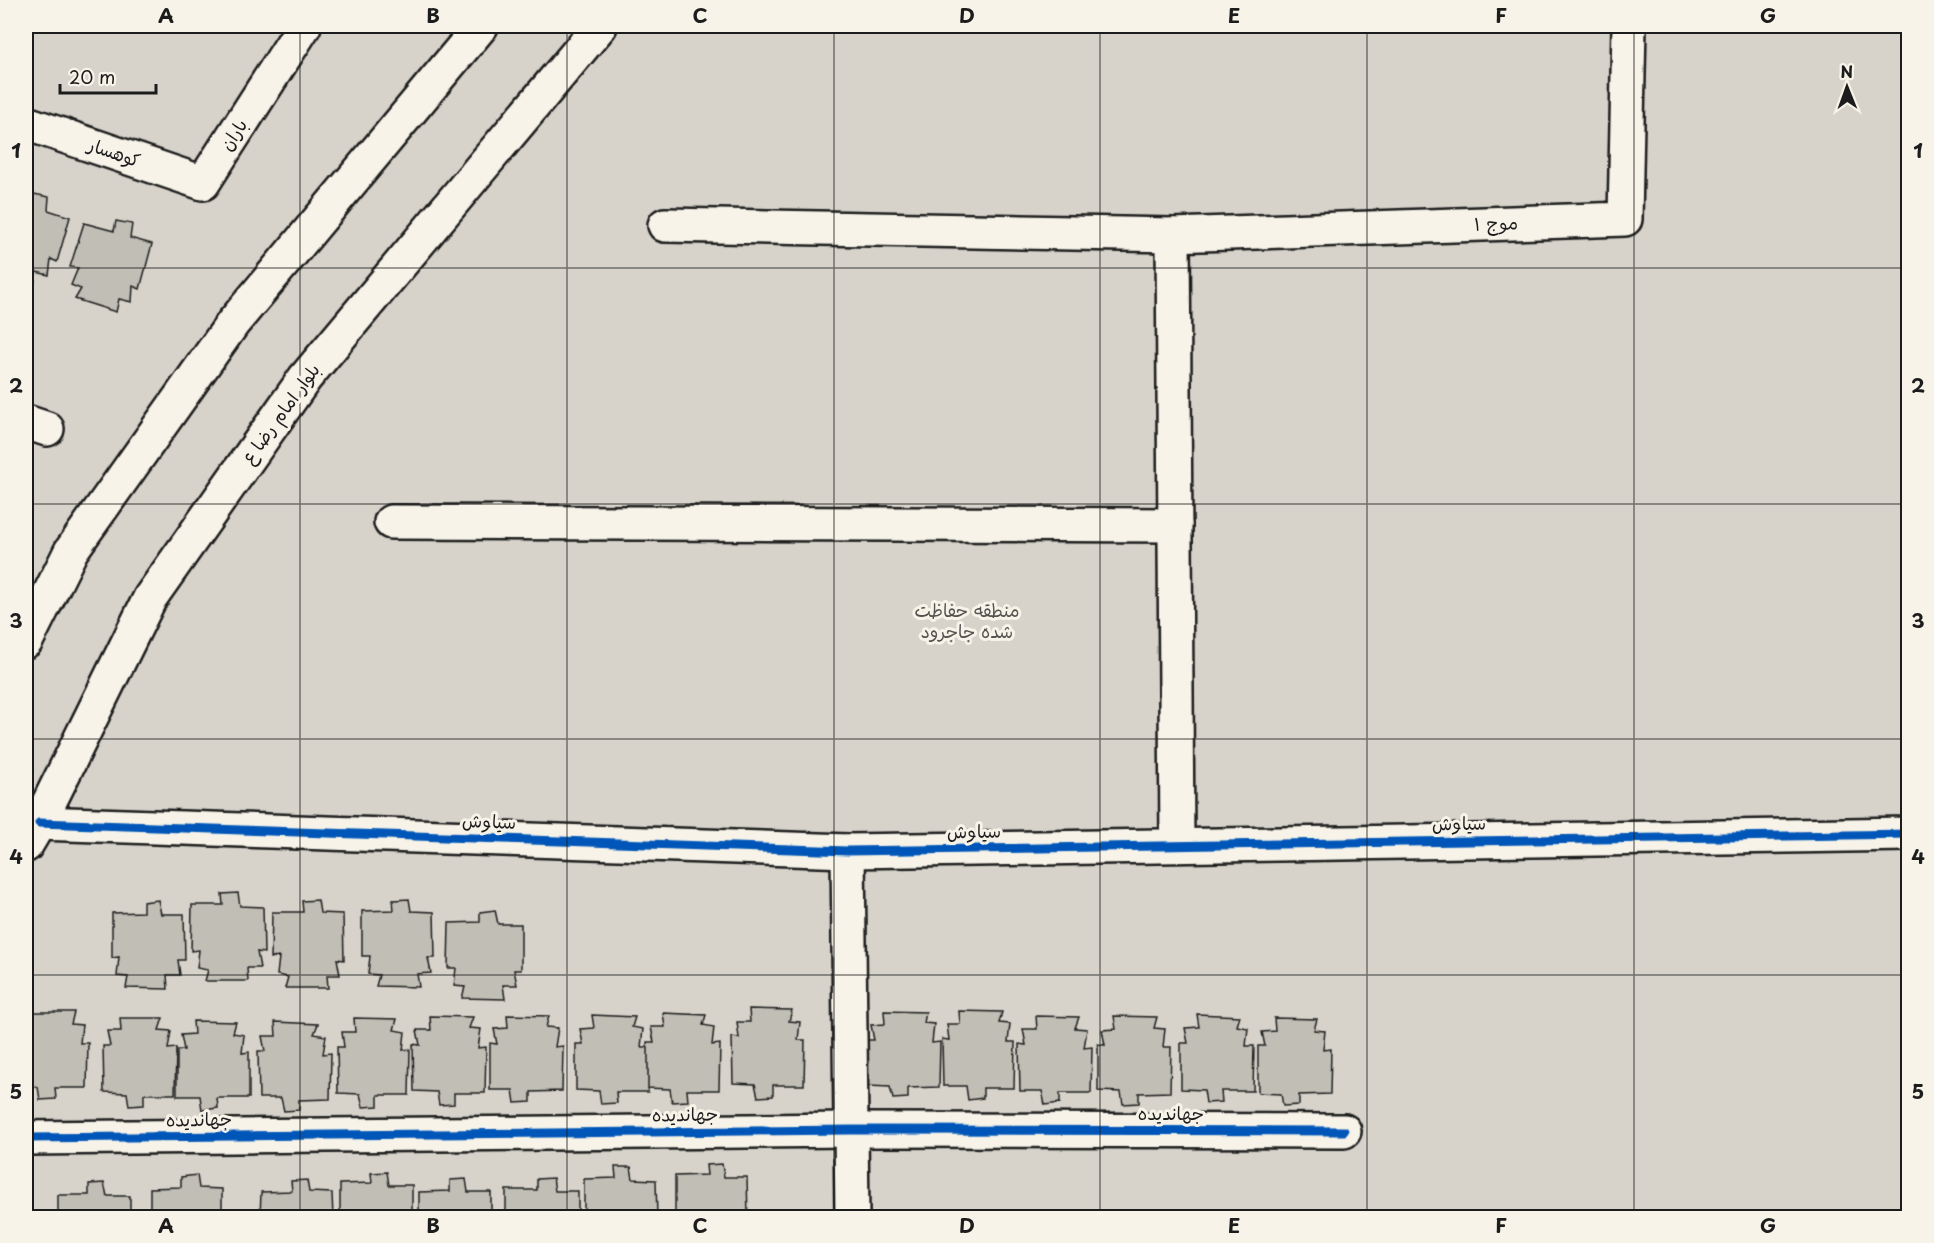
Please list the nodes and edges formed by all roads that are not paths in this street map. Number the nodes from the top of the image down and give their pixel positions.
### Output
1 (304, 26) edge
2 (481, 26) edge
3 (600, 26) edge
4 (1629, 26) edge
5 (26, 123) edge
6 (203, 183) joint
7 (665, 225) dead end
8 (1173, 235) junction
9 (391, 522) dead end
10 (1175, 525) junction
11 (26, 641) edge
12 (32, 834) edge
13 (1908, 834) edge
14 (1177, 845) junction
15 (848, 851) junction
16 (851, 1130) junction
17 (1344, 1131) dead end
18 (26, 1138) edge
19 (852, 1218) edge

1 - 6 street, باران
2 - 11 street
3 - 12 street, بلوار امام رضا ع
4 - 8 street, موج ۱
5 - 6 street, کوهسار
7 - 8 street
8 - 10 street
9 - 10 street
10 - 14 street
12 - 15 street, سیاوش
13 - 14 street, سیاوش
14 - 15 street, سیاوش
15 - 16 street
16 - 17 street, جهاندیده
16 - 18 street, جهاندیده
16 - 19 street

